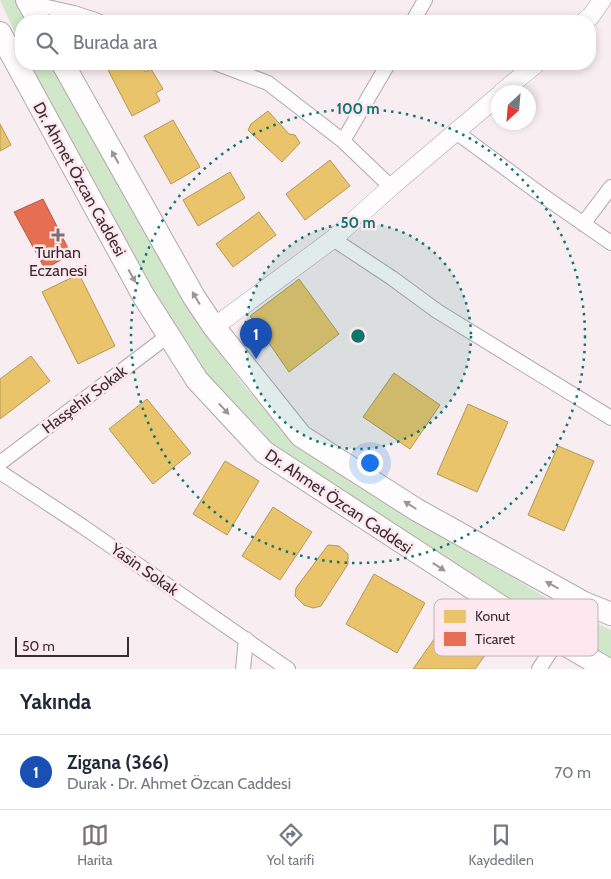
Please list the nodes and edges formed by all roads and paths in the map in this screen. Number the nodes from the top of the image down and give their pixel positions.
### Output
1 (425, 0) edge
2 (602, 0) edge
3 (32, 8) edge
4 (80, 15) edge
5 (416, 15) edge
6 (592, 15) edge
7 (0, 33) edge
8 (6, 52) edge
9 (15, 68) edge
10 (16, 70) edge
11 (66, 70) edge
12 (234, 70) edge
13 (384, 70) edge
14 (529, 70) edge
15 (510, 85) edge
16 (491, 102) edge
17 (456, 132) junction
18 (343, 141) junction
19 (391, 186) junction
20 (611, 187) edge
21 (583, 224) junction
22 (333, 239) junction
23 (611, 243) edge
24 (214, 327) junction
25 (169, 335) junction
26 (611, 418) edge
27 (0, 462) edge
28 (0, 472) edge
29 (489, 599) edge
30 (577, 599) edge
31 (598, 609) edge
32 (611, 614) edge
33 (246, 639) junction
34 (548, 656) edge
35 (585, 656) edge
36 (243, 669) edge
37 (288, 669) edge
38 (539, 669) edge
39 (607, 669) edge

1 - 5 street
2 - 6 street
3 - 4 street
7 - 8 main road, Dr. Ahmet Özcan Caddesi
8 -> 9 main road, Dr. Ahmet Özcan Caddesi
10 -> 25 main road, Dr. Ahmet Özcan Caddesi
24 -> 11 main road, Dr. Ahmet Özcan Caddesi
12 - 18 street
13 - 18 street
14 - 15 street
16 - 17 street
17 - 19 street
17 - 21 street
18 - 19 street
19 - 22 street
20 - 21 street
21 - 23 street
22 - 24 street
22 - 26 street
30 -> 24 main road, Dr. Ahmet Özcan Caddesi
25 - 27 street, Hasşehir Sokak
25 -> 29 main road, Dr. Ahmet Özcan Caddesi
28 - 33 street, Yasin Sokak
32 -> 31 main road, Dr. Ahmet Özcan Caddesi
33 - 36 street
33 - 37 street, Yasin Sokak
34 - 38 street
35 - 39 main road, Dr. Ahmet Özcan Caddesi

